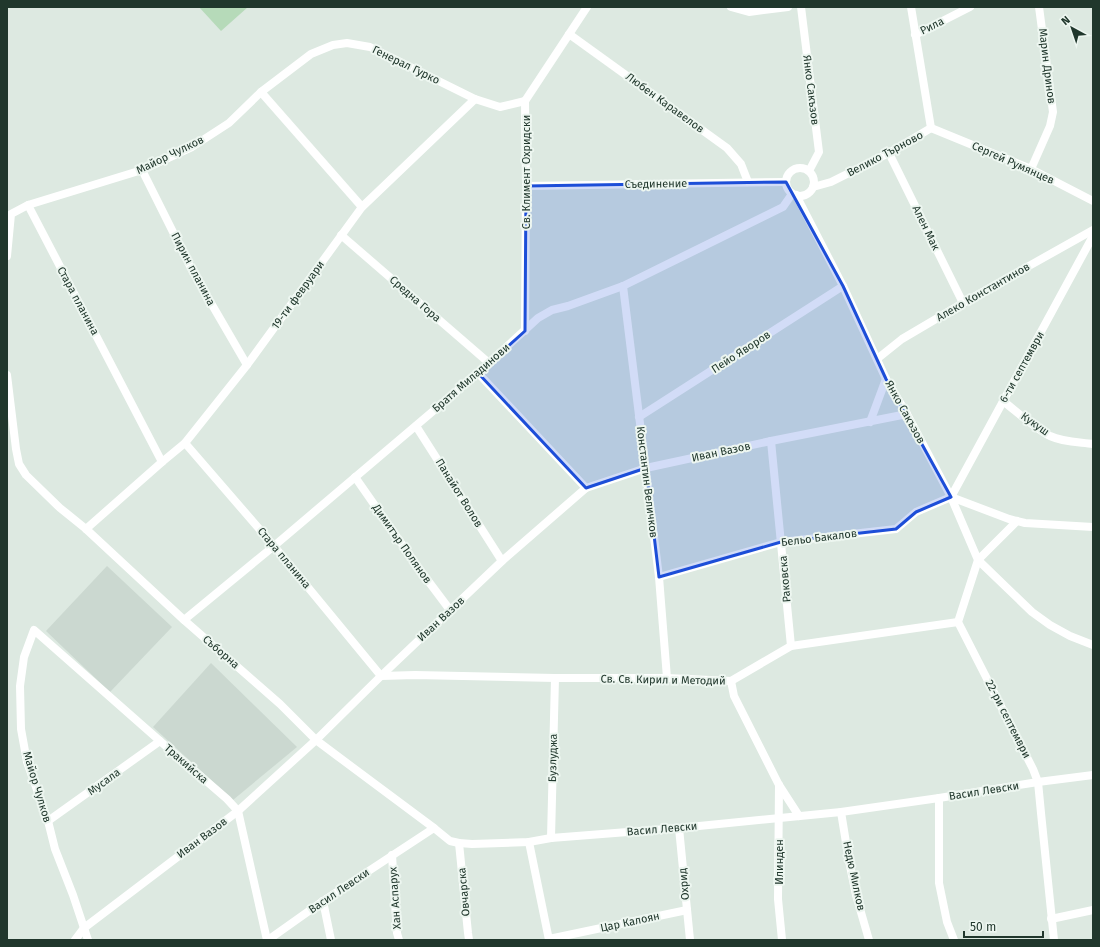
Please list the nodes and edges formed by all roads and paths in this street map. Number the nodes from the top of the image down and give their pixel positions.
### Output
1 (587, 7) edge
2 (731, 7) edge
3 (788, 7) edge
4 (801, 7) edge
5 (912, 7) edge
6 (970, 7) edge
7 (1039, 7) edge
8 (569, 34) junction
9 (915, 34) junction
10 (333, 45) joint
11 (261, 92) junction
12 (475, 99) junction
13 (525, 101) junction
14 (931, 128) junction
15 (889, 152) junction
16 (1031, 169) junction
17 (142, 170) junction
18 (809, 171) junction
19 (748, 182) junction
20 (786, 182) junction
21 (526, 186) junction
22 (813, 187) junction
23 (794, 195) junction
24 (1093, 201) edge
25 (28, 205) junction
26 (362, 207) junction
27 (1093, 230) edge
28 (341, 235) junction
29 (1093, 236) edge
30 (7, 256) edge
31 (623, 286) junction
32 (843, 286) junction
33 (963, 303) junction
34 (525, 331) junction
35 (877, 359) junction
36 (489, 363) junction
37 (247, 365) junction
38 (478, 373) junction
39 (7, 374) edge
40 (886, 379) junction
41 (1003, 401) junction
42 (907, 414) junction
43 (639, 417) junction
44 (870, 422) junction
45 (416, 426) junction
46 (771, 442) junction
47 (185, 443) junction
48 (1093, 444) edge
49 (162, 462) junction
50 (646, 468) junction
51 (355, 477) junction
52 (586, 488) junction
53 (952, 497) junction
54 (1016, 521) junction
55 (1093, 527) edge
56 (86, 529) junction
57 (781, 542) junction
58 (274, 546) junction
59 (978, 560) junction
60 (502, 561) junction
61 (659, 577) junction
62 (450, 610) junction
63 (184, 620) junction
64 (958, 622) junction
65 (34, 630) joint
66 (791, 646) junction
67 (1093, 646) edge
68 (381, 676) junction
69 (555, 678) junction
70 (667, 678) junction
71 (731, 681) junction
72 (316, 740) junction
73 (160, 742) junction
74 (1093, 775) edge
75 (1038, 782) junction
76 (779, 785) junction
77 (939, 798) junction
78 (238, 811) junction
79 (841, 812) junction
80 (799, 816) junction
81 (779, 819) junction
82 (48, 821) junction
83 (434, 828) junction
84 (679, 828) junction
85 (551, 838) junction
86 (529, 842) junction
87 (459, 843) junction
88 (392, 855) junction
89 (323, 901) junction
90 (687, 910) junction
91 (1093, 910) edge
92 (1052, 918) junction
93 (84, 928) junction
94 (75, 940) edge
95 (88, 940) edge
96 (268, 940) edge
97 (331, 940) edge
98 (399, 940) edge
99 (469, 940) edge
100 (549, 940) edge
101 (690, 940) edge
102 (782, 940) edge
103 (869, 940) edge
104 (954, 940) edge
105 (1054, 940) edge

1 - 8 street, Св. Климент Охридски
2 - 3 street
4 - 18 street, Янко Сакъзов
5 - 9 street, Велико Търново
6 - 9 street, Рила
7 - 16 street, Марин Дринов
8 - 13 street, Св. Климент Охридски
8 - 19 street, Любен Каравелов
9 - 14 street, Велико Търново
10 - 11 street, Майор Чулков
10 - 12 street, Генерал Гурко
11 - 17 street, Майор Чулков
11 - 26 street
12 - 13 street
12 - 26 street, 19-ти февруари
13 - 21 street, Св. Климент Охридски
14 - 15 street, Велико Търново
14 - 16 street, Сергей Румянцев
15 - 22 street, Велико Търново
15 - 33 street, Ален Мак
16 - 24 street, Сергей Румянцев
17 - 25 street, Майор Чулков
17 - 37 street, Пирин планина
18 - 20 street
18 - 22 street
19 - 20 street, Съединение
19 - 21 street, Съединение
20 - 23 street
21 - 34 street, Св. Климент Охридски
22 - 23 street
23 - 31 street, Братя Миладинови
23 - 32 street, Янко Сакъзов
25 - 30 street, Майор Чулков
25 - 49 street, Стара планина
26 - 28 street, 19-ти февруари
27 - 33 street, Алеко Константинов
28 - 36 street, Средна Гора
28 - 37 street, 19-ти февруари
29 - 41 street, 6-ти септември
31 - 34 street, Братя Миладинови
31 - 43 street, Константин Величков
32 - 35 street, Янко Сакъзов
32 - 43 street, Пейо Яворов
33 - 35 street, Алеко Константинов
34 - 36 street, Братя Миладинови
35 - 40 street, Янко Сакъзов
36 - 38 street, Братя Миладинови
37 - 47 street, 19-ти февруари
38 - 45 street, Братя Миладинови
38 - 52 street
39 - 56 street, Съборна
40 - 42 street, Янко Сакъзов
40 - 44 street
41 - 48 street, Кукуш
41 - 53 street, 6-ти септември
42 - 44 street, Иван Вазов
42 - 53 street, Янко Сакъзов
43 - 50 street, Константин Величков
44 - 46 street, Иван Вазов
45 - 51 street, Братя Миладинови
45 - 60 street, Панайот Волов
46 - 50 street, Иван Вазов
46 - 57 street, Раковска
47 - 49 street, 19-ти февруари
47 - 58 street, Стара планина
49 - 56 street, 19-ти февруари
50 - 52 street, Иван Вазов
50 - 61 street, Константин Величков
51 - 58 street, Братя Миладинови
51 - 62 street, Димитър Полянов
52 - 60 street, Иван Вазов
53 - 54 street
53 - 57 street, Бельо Бакалов
53 - 59 street, Янко Сакъзов
54 - 55 street
54 - 59 street
56 - 63 street, Съборна
57 - 61 street, Бельо Бакалов
57 - 66 street, Раковска
58 - 63 street, Братя Миладинови
58 - 68 street, Стара планина
59 - 64 street
59 - 67 street
60 - 62 street, Иван Вазов
61 - 70 street, Константин Величков
62 - 68 street, Иван Вазов
63 - 72 street, Съборна
64 - 66 street, Св. Св. Кирил и Методий
64 - 75 street, 22-ри септември
65 - 73 street, Тракийска
65 - 82 street, Майор Чулков
66 - 71 street, Св. Св. Кирил и Методий
68 - 69 street, Св. Св. Кирил и Методий
68 - 72 street, Иван Вазов
69 - 70 street, Св. Св. Кирил и Методий
69 - 85 street, Бузлуджа
70 - 71 street, Св. Св. Кирил и Методий
71 - 76 street, Илинден
72 - 78 street, Иван Вазов
72 - 83 street, Съборна
73 - 78 street, Тракийска
73 - 82 street, Мусала
74 - 75 street, Васил Левски
75 - 77 street, Васил Левски
75 - 92 street, 22-ри септември
76 - 80 street, Илинден
76 - 81 street, Илинден
77 - 79 street, Васил Левски
77 - 104 street
78 - 93 street, Иван Вазов
78 - 96 street
79 - 80 street, Васил Левски
79 - 103 street, Недю Милков
80 - 81 street, Васил Левски
81 - 84 street, Васил Левски
81 - 102 street, Илинден
82 - 93 street, Майор Чулков
83 - 87 street, Васил Левски
83 - 88 street, Васил Левски
84 - 85 street, Васил Левски
84 - 90 street, Охрид
85 - 86 street, Васил Левски
86 - 87 street, Васил Левски
86 - 100 street
87 - 99 street, Овчарска
88 - 89 street, Васил Левски
88 - 98 street, Хан Аспарух
89 - 96 street, Васил Левски
89 - 97 street
90 - 100 street, Цар Калоян
90 - 101 street, Охрид
91 - 92 street
92 - 105 street, 22-ри септември
93 - 94 street, Иван Вазов
93 - 95 street, Майор Чулков

